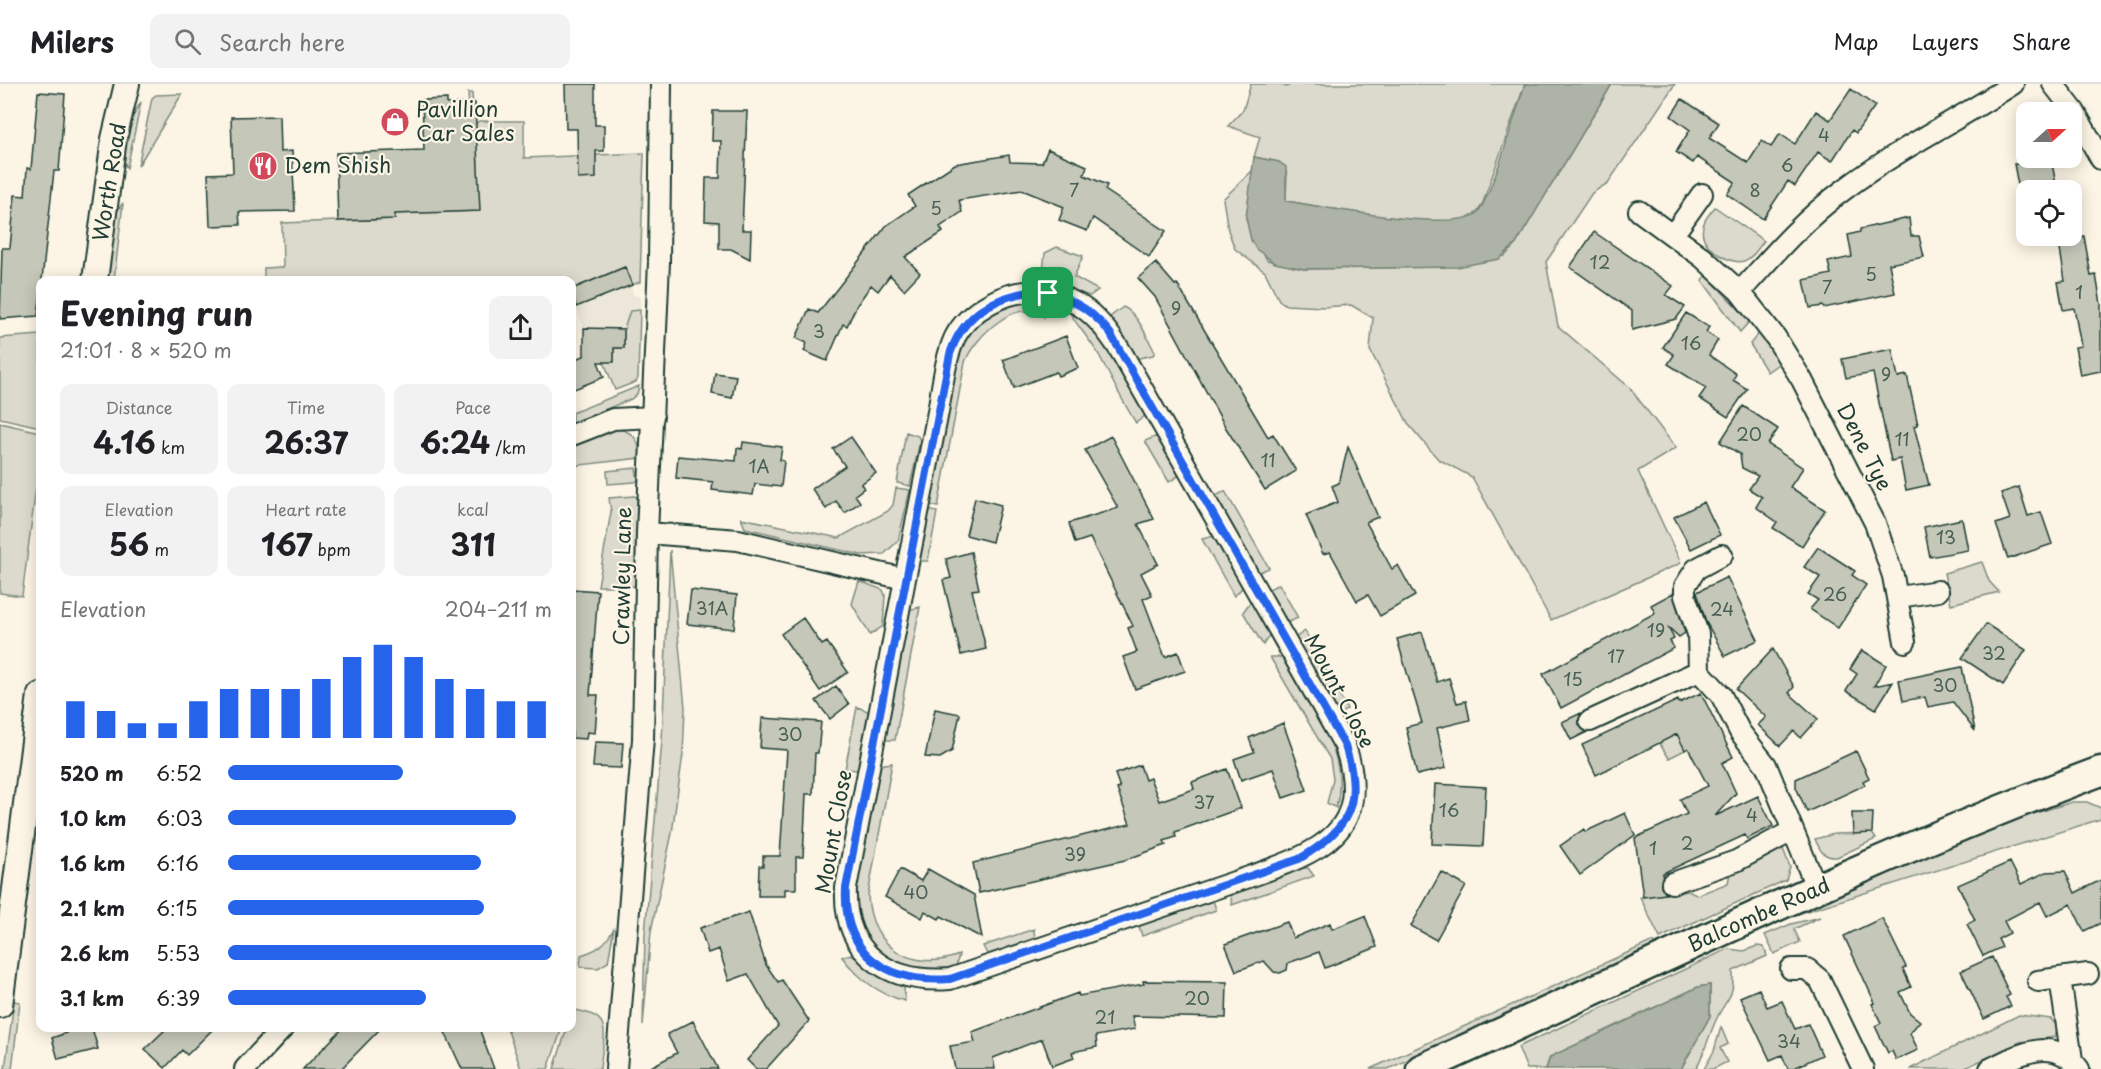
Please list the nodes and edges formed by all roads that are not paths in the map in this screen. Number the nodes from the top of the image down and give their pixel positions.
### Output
1 (127, 84) edge
2 (661, 84) edge
3 (2013, 84) edge
4 (2053, 84) edge
5 (2101, 159) edge
6 (1702, 194) dead end
7 (1639, 211) dead end
8 (1673, 235) junction
9 (96, 276) edge
10 (1740, 292) junction
11 (653, 417) junction
12 (576, 433) edge
13 (647, 533) junction
14 (1722, 555) dead end
15 (905, 579) junction
16 (1938, 591) dead end
17 (1899, 597) junction
18 (1905, 642) dead end
19 (1699, 671) junction
20 (1590, 721) dead end
21 (36, 722) edge
22 (2101, 771) edge
23 (1792, 831) junction
24 (1672, 883) dead end
25 (1817, 889) junction
26 (4, 939) edge
27 (1791, 969) dead end
28 (2088, 974) dead end
29 (2060, 978) junction
30 (2038, 981) dead end
31 (0, 1005) edge
32 (279, 1032) edge
33 (2075, 1064) edge
34 (245, 1069) edge
35 (616, 1069) edge
36 (1421, 1069) edge
37 (1863, 1069) edge
38 (1990, 1069) edge

1 - 9 street, Worth Road
2 - 11 street, Crawley Lane
3 - 10 street
4 - 5 street
6 - 8 street
7 - 8 street, Dene Tye
8 - 10 street, Dene Tye
10 - 17 street, Dene Tye
11 - 12 street
11 - 13 street, Crawley Lane
13 - 15 street
13 - 35 street, Crawley Lane
14 - 19 street
15 - 15 street, Mount Close
16 - 17 street
17 - 18 street, Dene Tye
19 - 20 street
19 - 23 street
21 - 26 street
22 - 25 main road, Balcombe Road
23 - 24 street
23 - 25 street
25 - 36 main road, Balcombe Road
26 - 31 street
27 - 37 street
28 - 29 street
29 - 30 street
29 - 33 street
32 - 34 street
33 - 38 street

